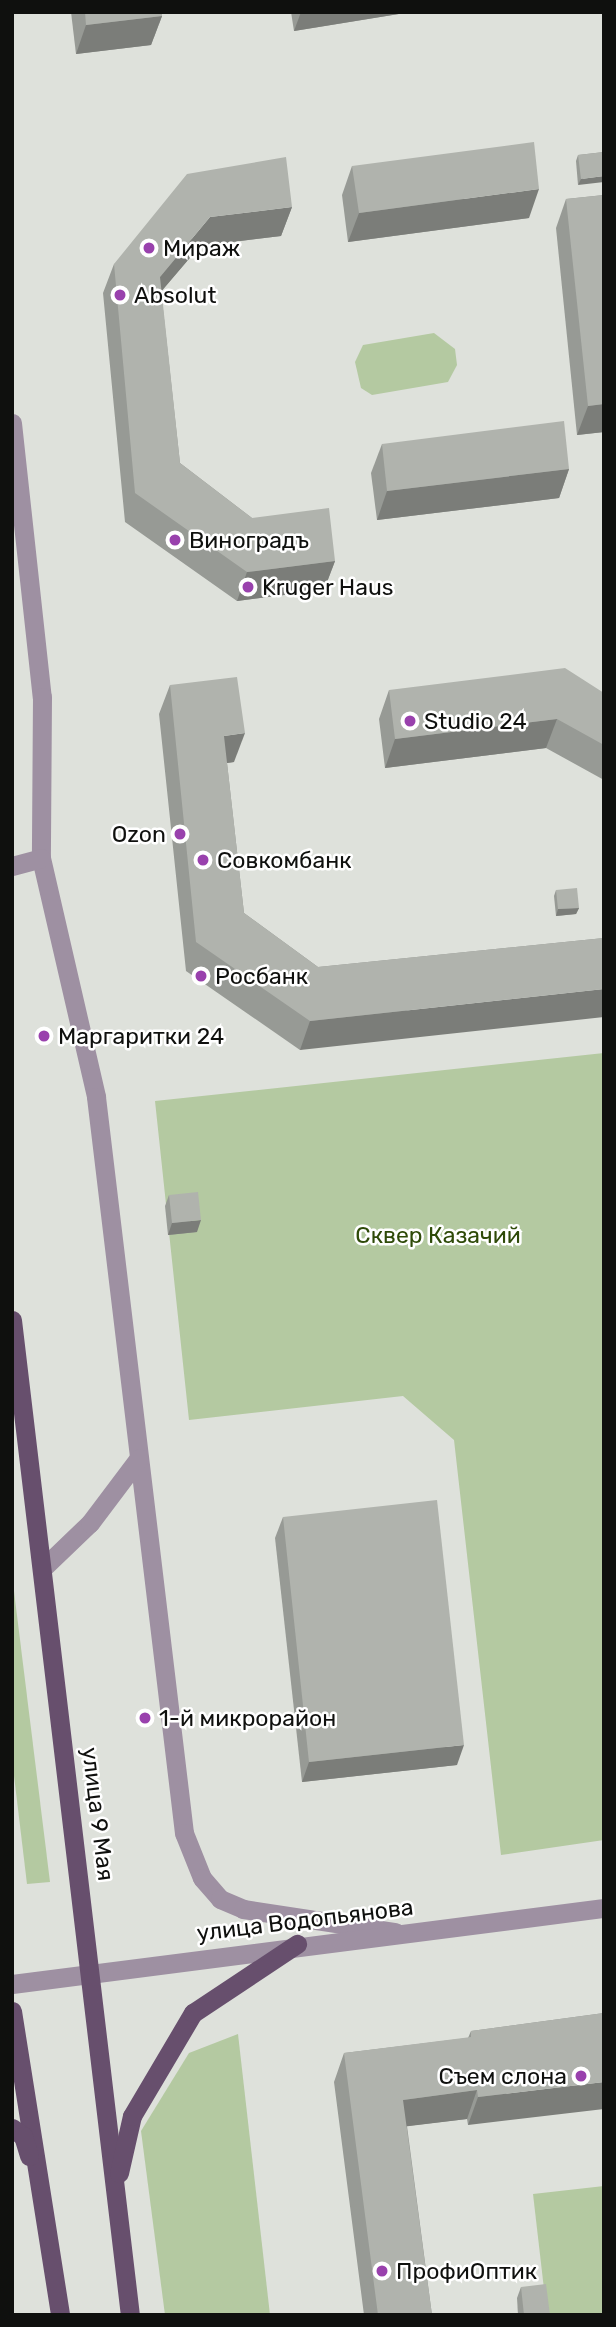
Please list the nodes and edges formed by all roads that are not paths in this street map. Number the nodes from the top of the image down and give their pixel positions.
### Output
1 (12, 422) edge
2 (41, 858) junction
3 (12, 866) edge
4 (12, 1320) edge
5 (139, 1458) junction
6 (43, 1568) junction
7 (604, 1908) edge
8 (398, 1932) junction
9 (297, 1944) junction
10 (92, 1972) junction
11 (12, 1984) edge
12 (12, 2011) edge
13 (12, 2128) edge
14 (115, 2188) junction
15 (47, 2218) junction
16 (60, 2315) edge
17 (130, 2315) edge

1 - 2 street
2 - 3 street
2 - 5 street
4 - 6 main road, улица 9 Мая
5 - 6 street
5 - 8 street
6 - 10 main road, улица 9 Мая
7 - 8 street, улица Водопьянова
8 - 9 street, улица Водопьянова
9 - 10 street, улица Водопьянова
9 - 14 main road
10 - 11 street, улица Водопьянова
10 - 14 main road, улица 9 Мая
12 - 15 main road
13 - 15 main road
14 - 17 main road, улица 9 Мая
15 - 16 main road

